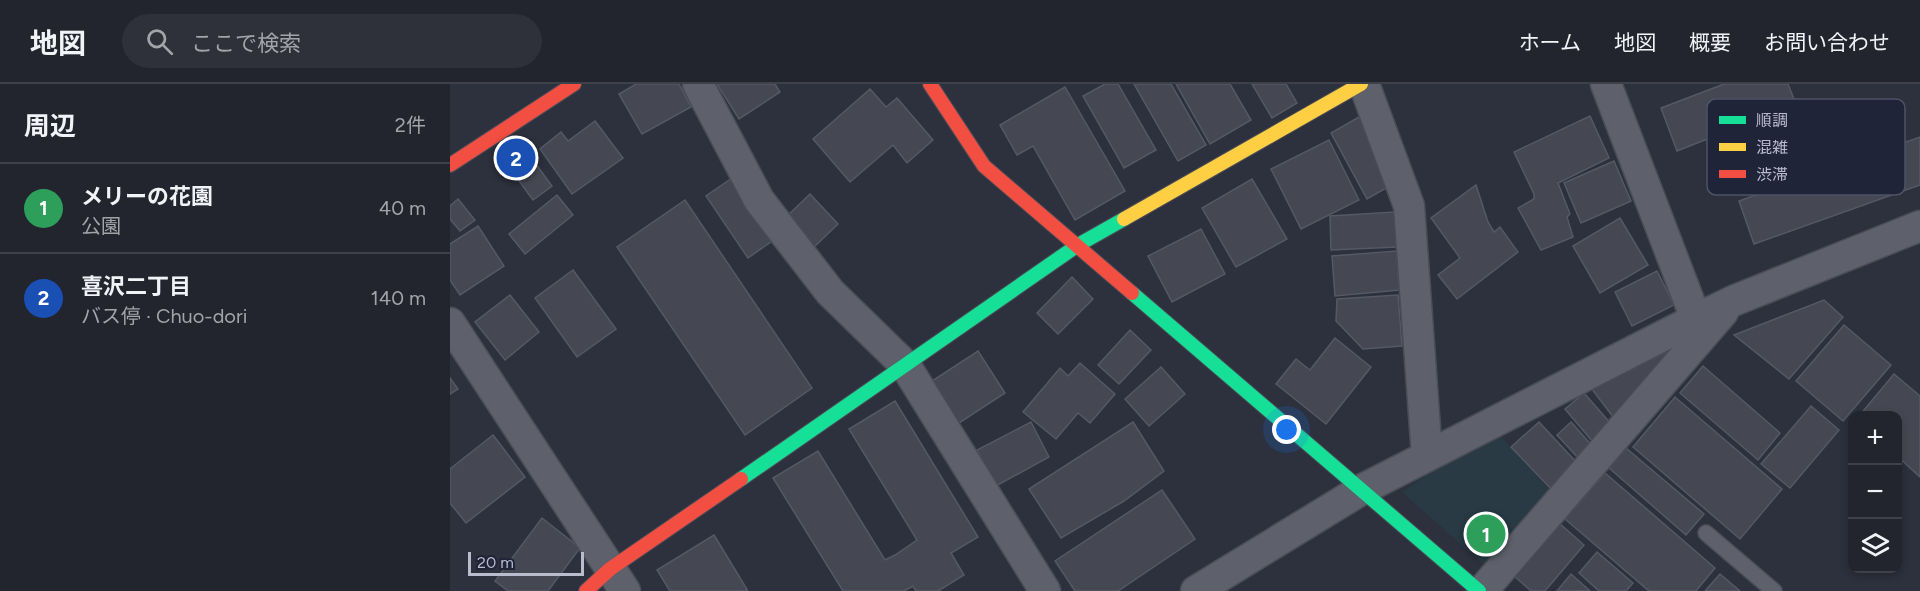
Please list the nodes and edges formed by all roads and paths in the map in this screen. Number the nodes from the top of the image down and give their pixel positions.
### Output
1 (574, 84) edge
2 (698, 84) edge
3 (930, 84) edge
4 (1362, 84) edge
5 (1606, 84) edge
6 (450, 165) edge
7 (1920, 226) edge
8 (1078, 245) junction
9 (1733, 301) junction
10 (1696, 319) junction
11 (450, 323) edge
12 (905, 365) junction
13 (1427, 456) junction
14 (1362, 490) junction
15 (1706, 533) dead end
16 (618, 580) edge
17 (1474, 589) edge
18 (586, 591) edge
19 (1045, 591) edge
20 (1196, 591) edge
21 (1774, 591) edge

1 - 6 street
2 - 12 street
3 - 8 street
4 - 8 street
4 - 13 street
5 - 10 street
7 - 9 street
8 - 12 street
8 - 14 street
9 - 10 street
9 - 17 street
10 - 13 street
11 - 16 street
12 - 16 street
12 - 19 street
13 - 14 street
14 - 17 street
14 - 20 street
15 - 21 lane
16 - 18 street

